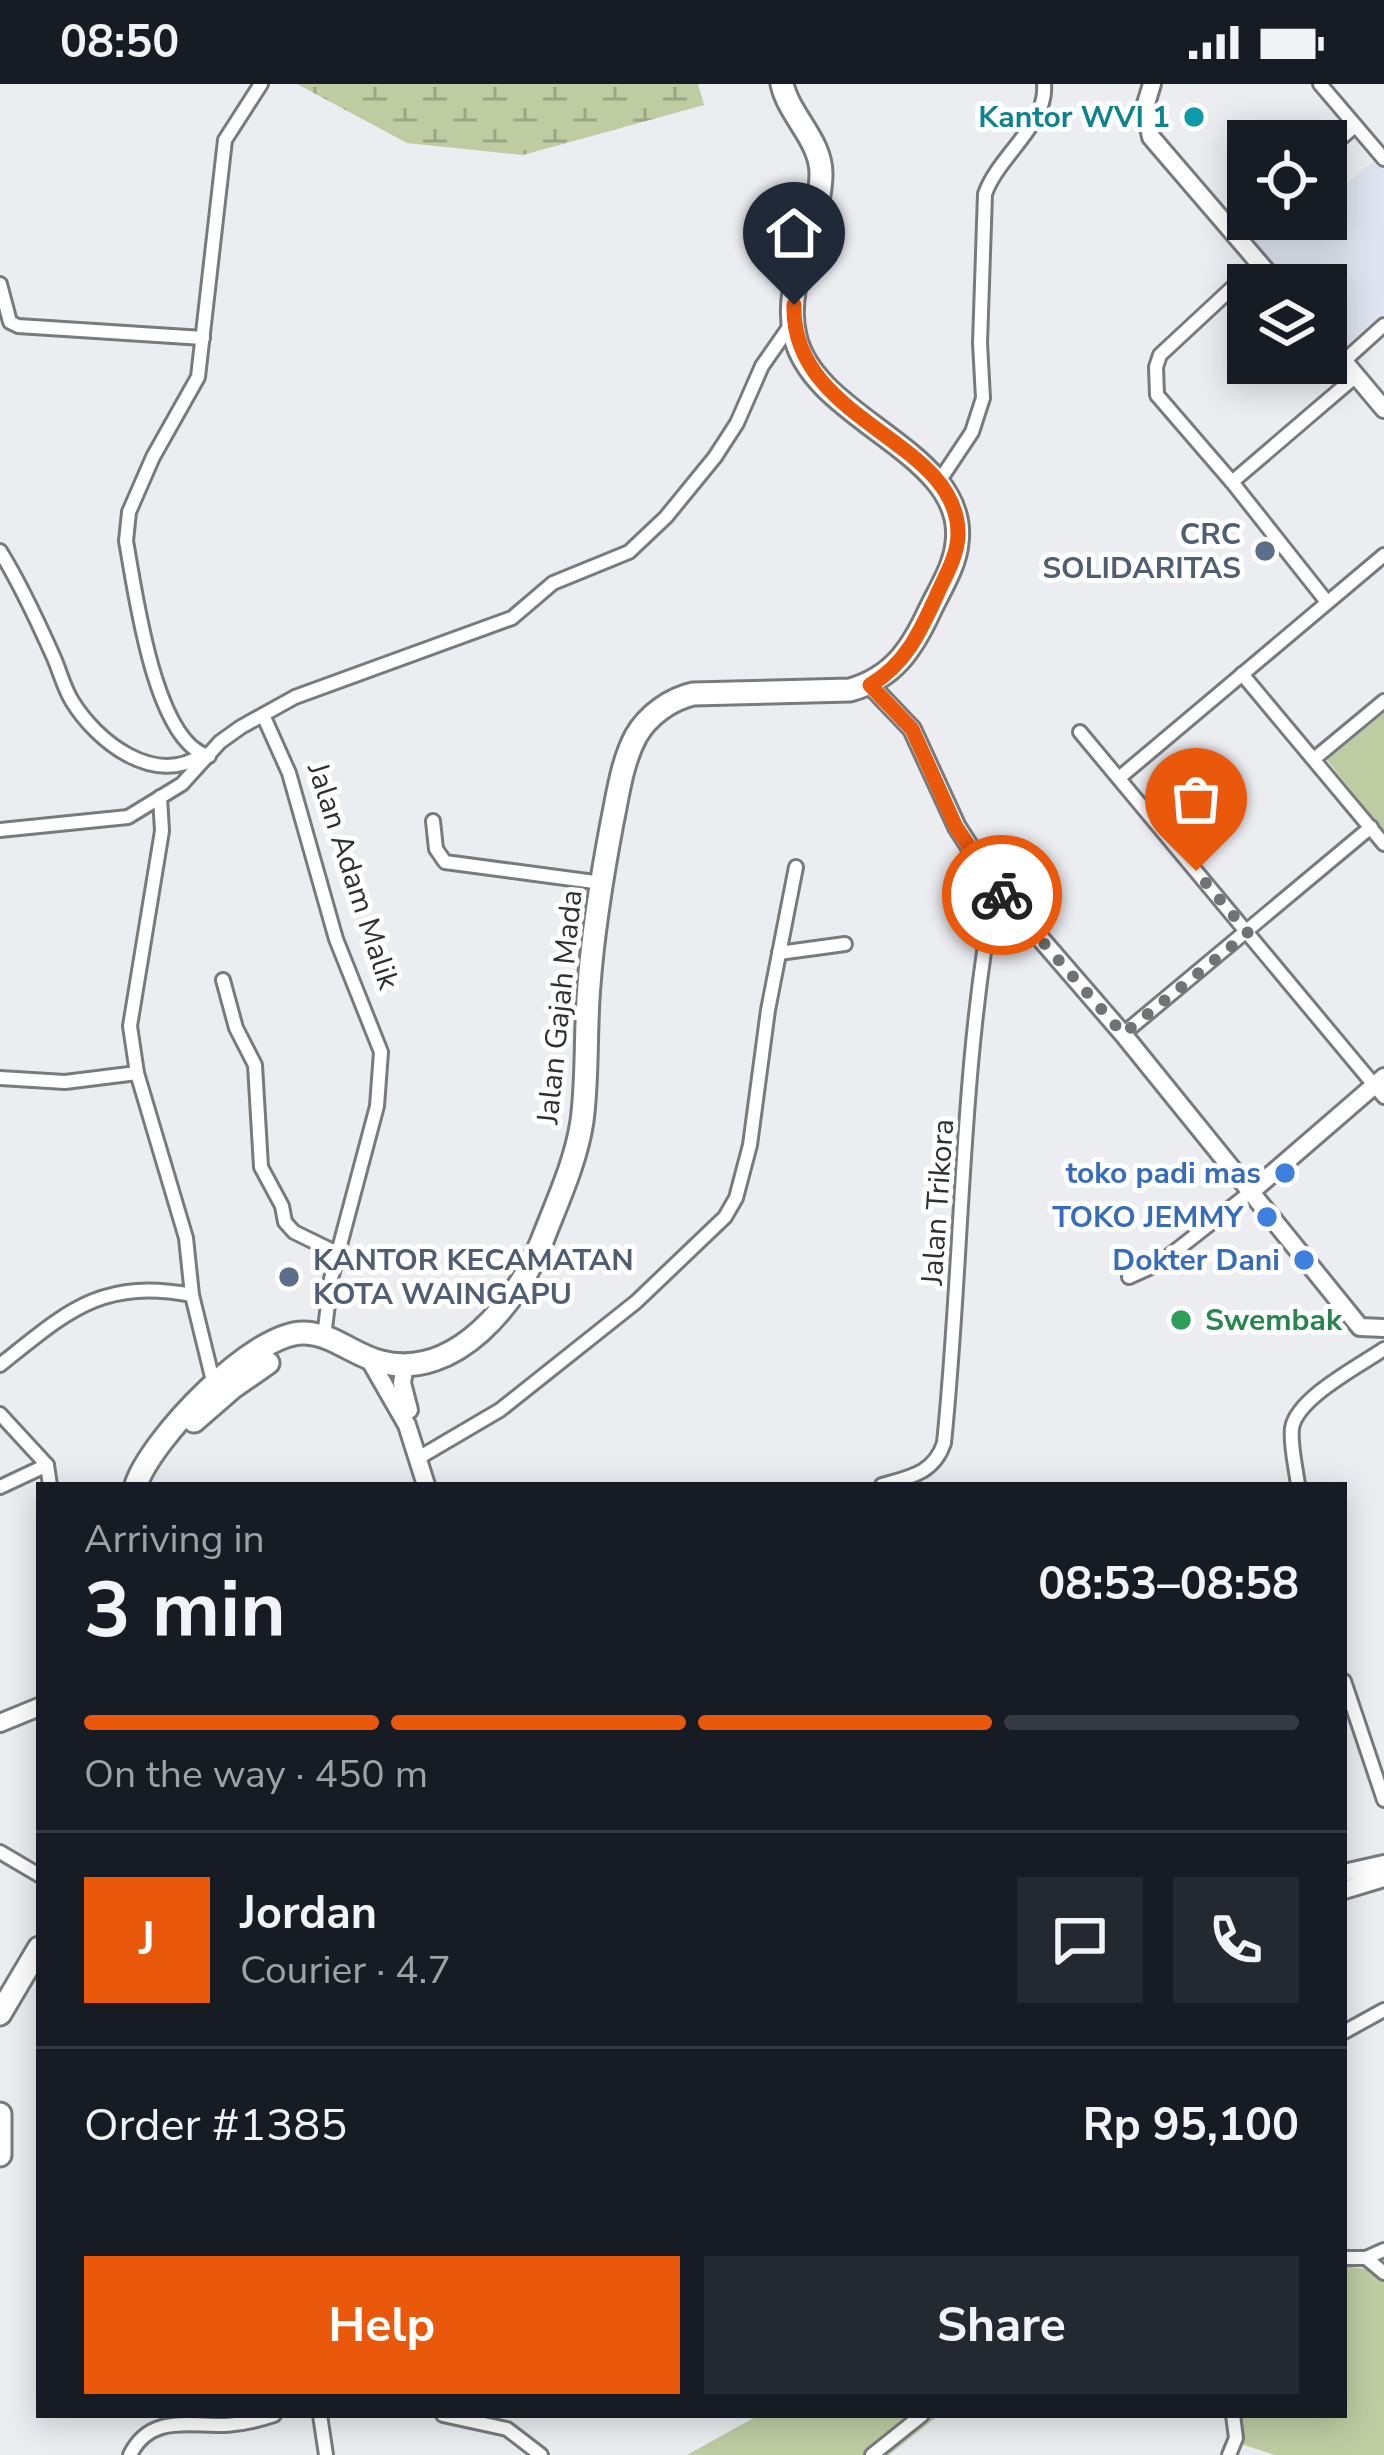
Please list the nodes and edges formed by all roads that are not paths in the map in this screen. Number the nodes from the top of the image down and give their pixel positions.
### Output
1 (261, 84) edge
2 (782, 84) edge
3 (1044, 84) edge
4 (1152, 84) edge
5 (1320, 84) edge
6 (1355, 126) junction
7 (1347, 133) edge
8 (1384, 159) edge
9 (1227, 225) edge
10 (1240, 240) edge
11 (1259, 263) joint
12 (0, 284) edge
13 (793, 322) junction
14 (1384, 325) edge
15 (203, 338) junction
16 (1347, 357) edge
17 (1347, 366) edge
18 (1356, 376) junction
19 (1384, 409) edge
20 (1232, 482) junction
21 (938, 483) junction
22 (0, 551) edge
23 (1384, 554) edge
24 (1327, 602) junction
25 (1242, 674) junction
26 (870, 685) junction
27 (1384, 701) edge
28 (263, 716) junction
29 (1079, 732) dead end
30 (205, 755) junction
31 (1314, 758) junction
32 (1119, 778) junction
33 (160, 797) junction
34 (433, 821) dead end
35 (1371, 827) junction
36 (0, 830) edge
37 (1384, 844) edge
38 (796, 867) dead end
39 (602, 883) junction
40 (995, 886) junction
41 (1016, 911) junction
42 (1248, 933) junction
43 (845, 944) dead end
44 (983, 947) junction
45 (779, 953) junction
46 (223, 980) dead end
47 (1123, 1034) junction
48 (137, 1073) junction
49 (0, 1078) edge
50 (1380, 1086) edge
51 (1252, 1191) junction
52 (337, 1253) junction
53 (1130, 1277) dead end
54 (192, 1294) junction
55 (1384, 1328) edge
56 (319, 1336) junction
57 (1384, 1349) edge
58 (368, 1357) junction
59 (405, 1364) junction
60 (0, 1365) edge
61 (213, 1382) junction
62 (0, 1414) edge
63 (424, 1455) junction
64 (47, 1465) junction
65 (50, 1482) edge
66 (137, 1482) edge
67 (148, 1482) edge
68 (429, 1482) edge
69 (891, 1482) edge
70 (1298, 1482) edge
71 (0, 1486) edge
72 (1347, 1690) edge
73 (36, 1708) edge
74 (0, 1723) edge
75 (1384, 1800) edge
76 (0, 1852) edge
77 (1384, 1864) edge
78 (36, 1873) edge
79 (1347, 1873) edge
80 (1384, 1878) edge
81 (1347, 1889) edge
82 (36, 1953) edge
83 (1384, 2010) edge
84 (0, 2014) edge
85 (1347, 2030) edge
86 (0, 2114) edge
87 (0, 2156) edge
88 (1384, 2250) edge
89 (1347, 2258) edge
90 (1366, 2258) junction
91 (1384, 2273) edge
92 (259, 2418) edge
93 (320, 2418) edge
94 (457, 2418) edge
95 (918, 2418) edge
96 (1233, 2418) edge
97 (130, 2455) edge
98 (326, 2455) edge
99 (541, 2455) edge
100 (872, 2455) edge
101 (1229, 2455) edge

1 - 15 street
2 - 13 highway
3 - 21 street
4 - 9 street
5 - 6 street
6 - 7 street
6 - 8 street
10 - 11 street
11 - 20 street
12 - 15 street
13 - 21 highway
13 - 28 street
14 - 16 street
15 - 30 street
17 - 18 street
18 - 19 street
18 - 20 street
20 - 24 street
21 - 26 highway
22 - 30 street
23 - 24 street
24 - 25 street
25 - 31 street
25 - 32 street
26 - 39 highway, Jalan Gajah Mada
26 - 40 street
27 - 31 street
28 - 30 street
28 - 52 street, Jalan Adam Malik
29 - 32 street
30 - 33 street
31 - 35 street
32 - 42 street
33 - 36 street
33 - 48 street
34 - 39 street
35 - 37 street
35 - 42 street
38 - 45 street
39 - 59 highway, Jalan Gajah Mada
40 - 41 street
40 - 44 street, Jalan Trikora
41 - 44 street
41 - 47 street
42 - 47 street
42 - 50 street
43 - 45 street
44 - 69 street, Jalan Trikora
45 - 63 street
46 - 52 street
47 - 51 street
48 - 49 street
48 - 54 street
50 - 51 street
51 - 53 street
51 - 55 street
52 - 56 street, Jalan Adam Malik
54 - 60 street
54 - 61 street
56 - 58 highway, Jalan Gajah Mada
56 - 61 highway
56 - 67 highway
57 - 70 street
58 - 59 highway, Jalan Gajah Mada
58 - 63 street
59 - 63 street
61 - 66 highway
62 - 64 street
63 - 68 street
64 - 65 street
64 - 71 street
72 - 75 street
73 - 74 street
76 - 78 street
77 - 79 street
80 - 81 street
82 - 84 highway
83 - 85 street
86 - 87 highway
88 - 90 street
89 - 90 street
90 - 91 street
92 - 97 street
93 - 98 street
94 - 99 street
95 - 100 street
96 - 101 street

